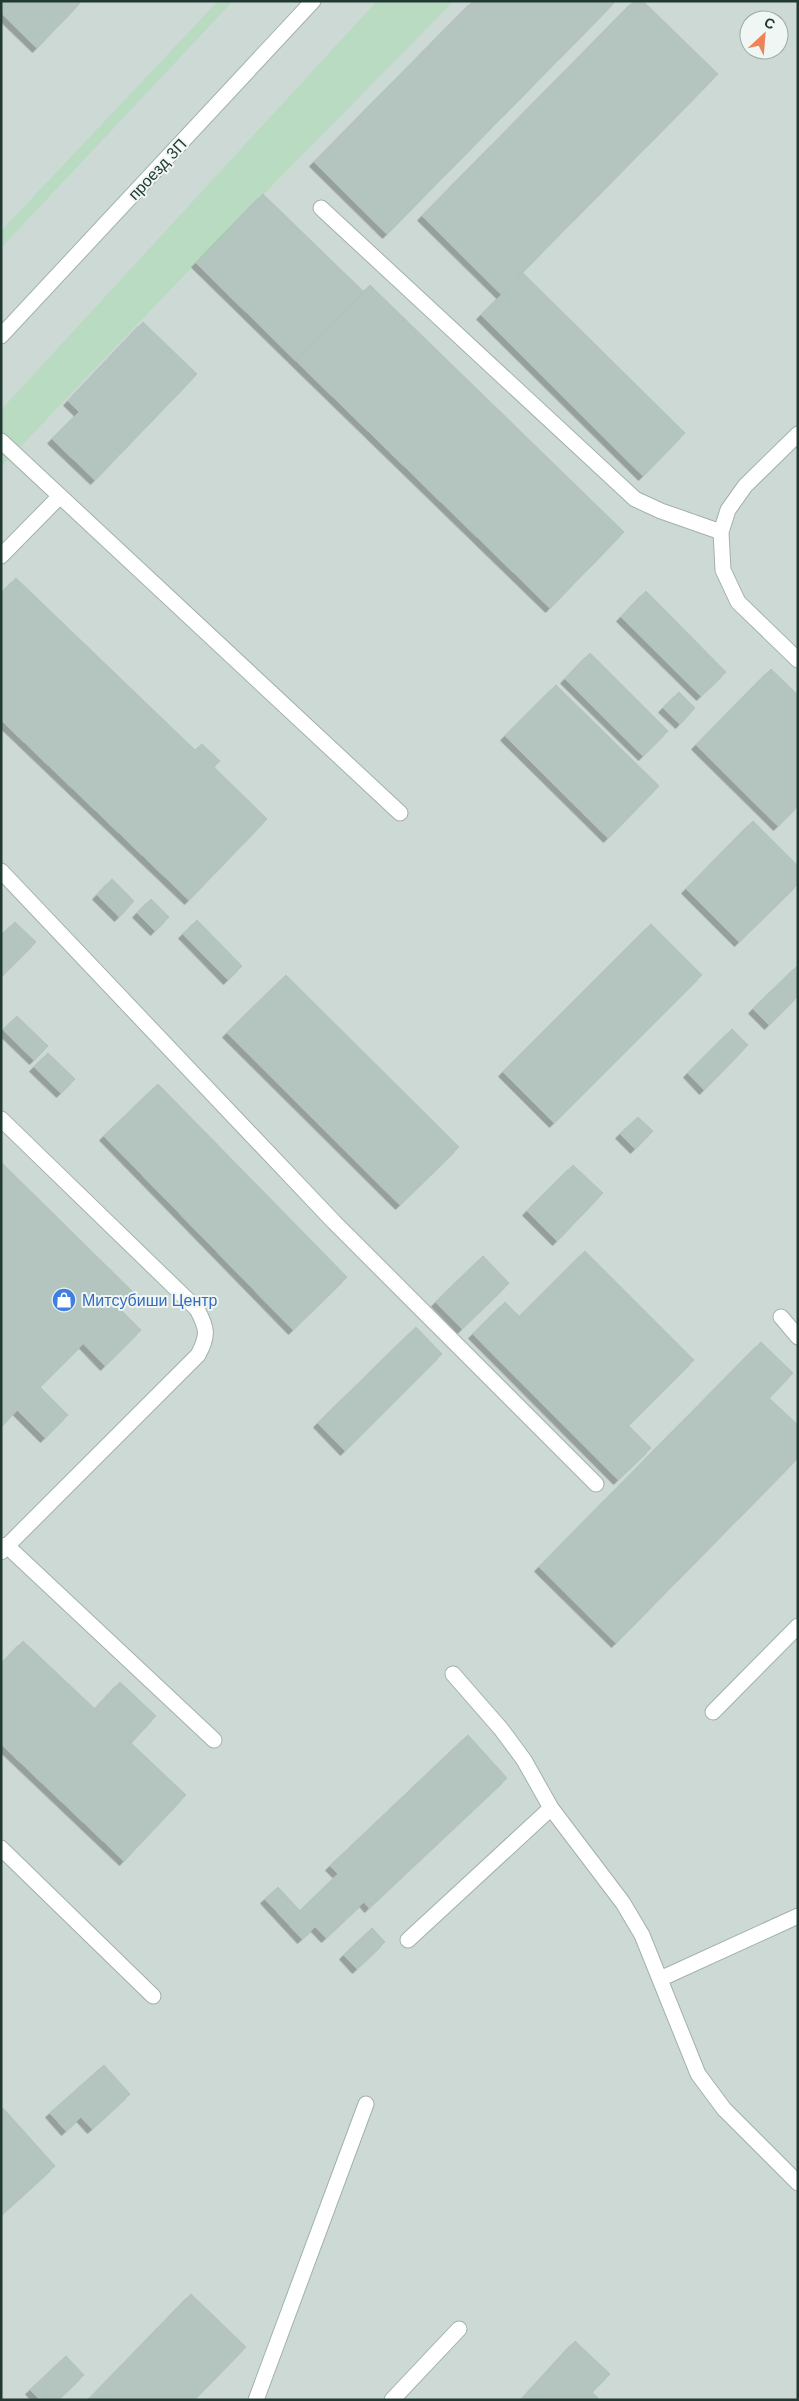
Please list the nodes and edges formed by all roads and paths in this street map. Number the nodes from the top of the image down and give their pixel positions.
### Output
1 (313, 1) edge
2 (321, 208) dead end
3 (1, 336) edge
4 (798, 434) edge
5 (1, 441) edge
6 (60, 496) junction
7 (721, 532) junction
8 (1, 556) edge
9 (798, 660) edge
10 (400, 814) dead end
11 (1, 871) edge
12 (1, 1119) edge
13 (780, 1317) dead end
14 (798, 1337) edge
15 (596, 1484) dead end
16 (4, 1548) edge
17 (798, 1626) edge
18 (453, 1674) dead end
19 (712, 1712) dead end
20 (214, 1740) dead end
21 (551, 1808) junction
22 (1, 1848) edge
23 (798, 1916) edge
24 (408, 1940) dead end
25 (660, 1979) junction
26 (153, 1996) dead end
27 (366, 2104) dead end
28 (798, 2183) edge
29 (459, 2329) dead end
30 (256, 2400) edge
31 (392, 2400) edge

1 - 3 street, проезд 3П
2 - 7 street
4 - 7 street
5 - 6 street
6 - 8 street
6 - 10 street
7 - 9 street
11 - 15 street
12 - 16 street
13 - 14 street
16 - 20 street
17 - 19 street
18 - 21 street
21 - 24 street
21 - 25 street
22 - 26 street
23 - 25 street
25 - 28 street
27 - 30 street
29 - 31 street

